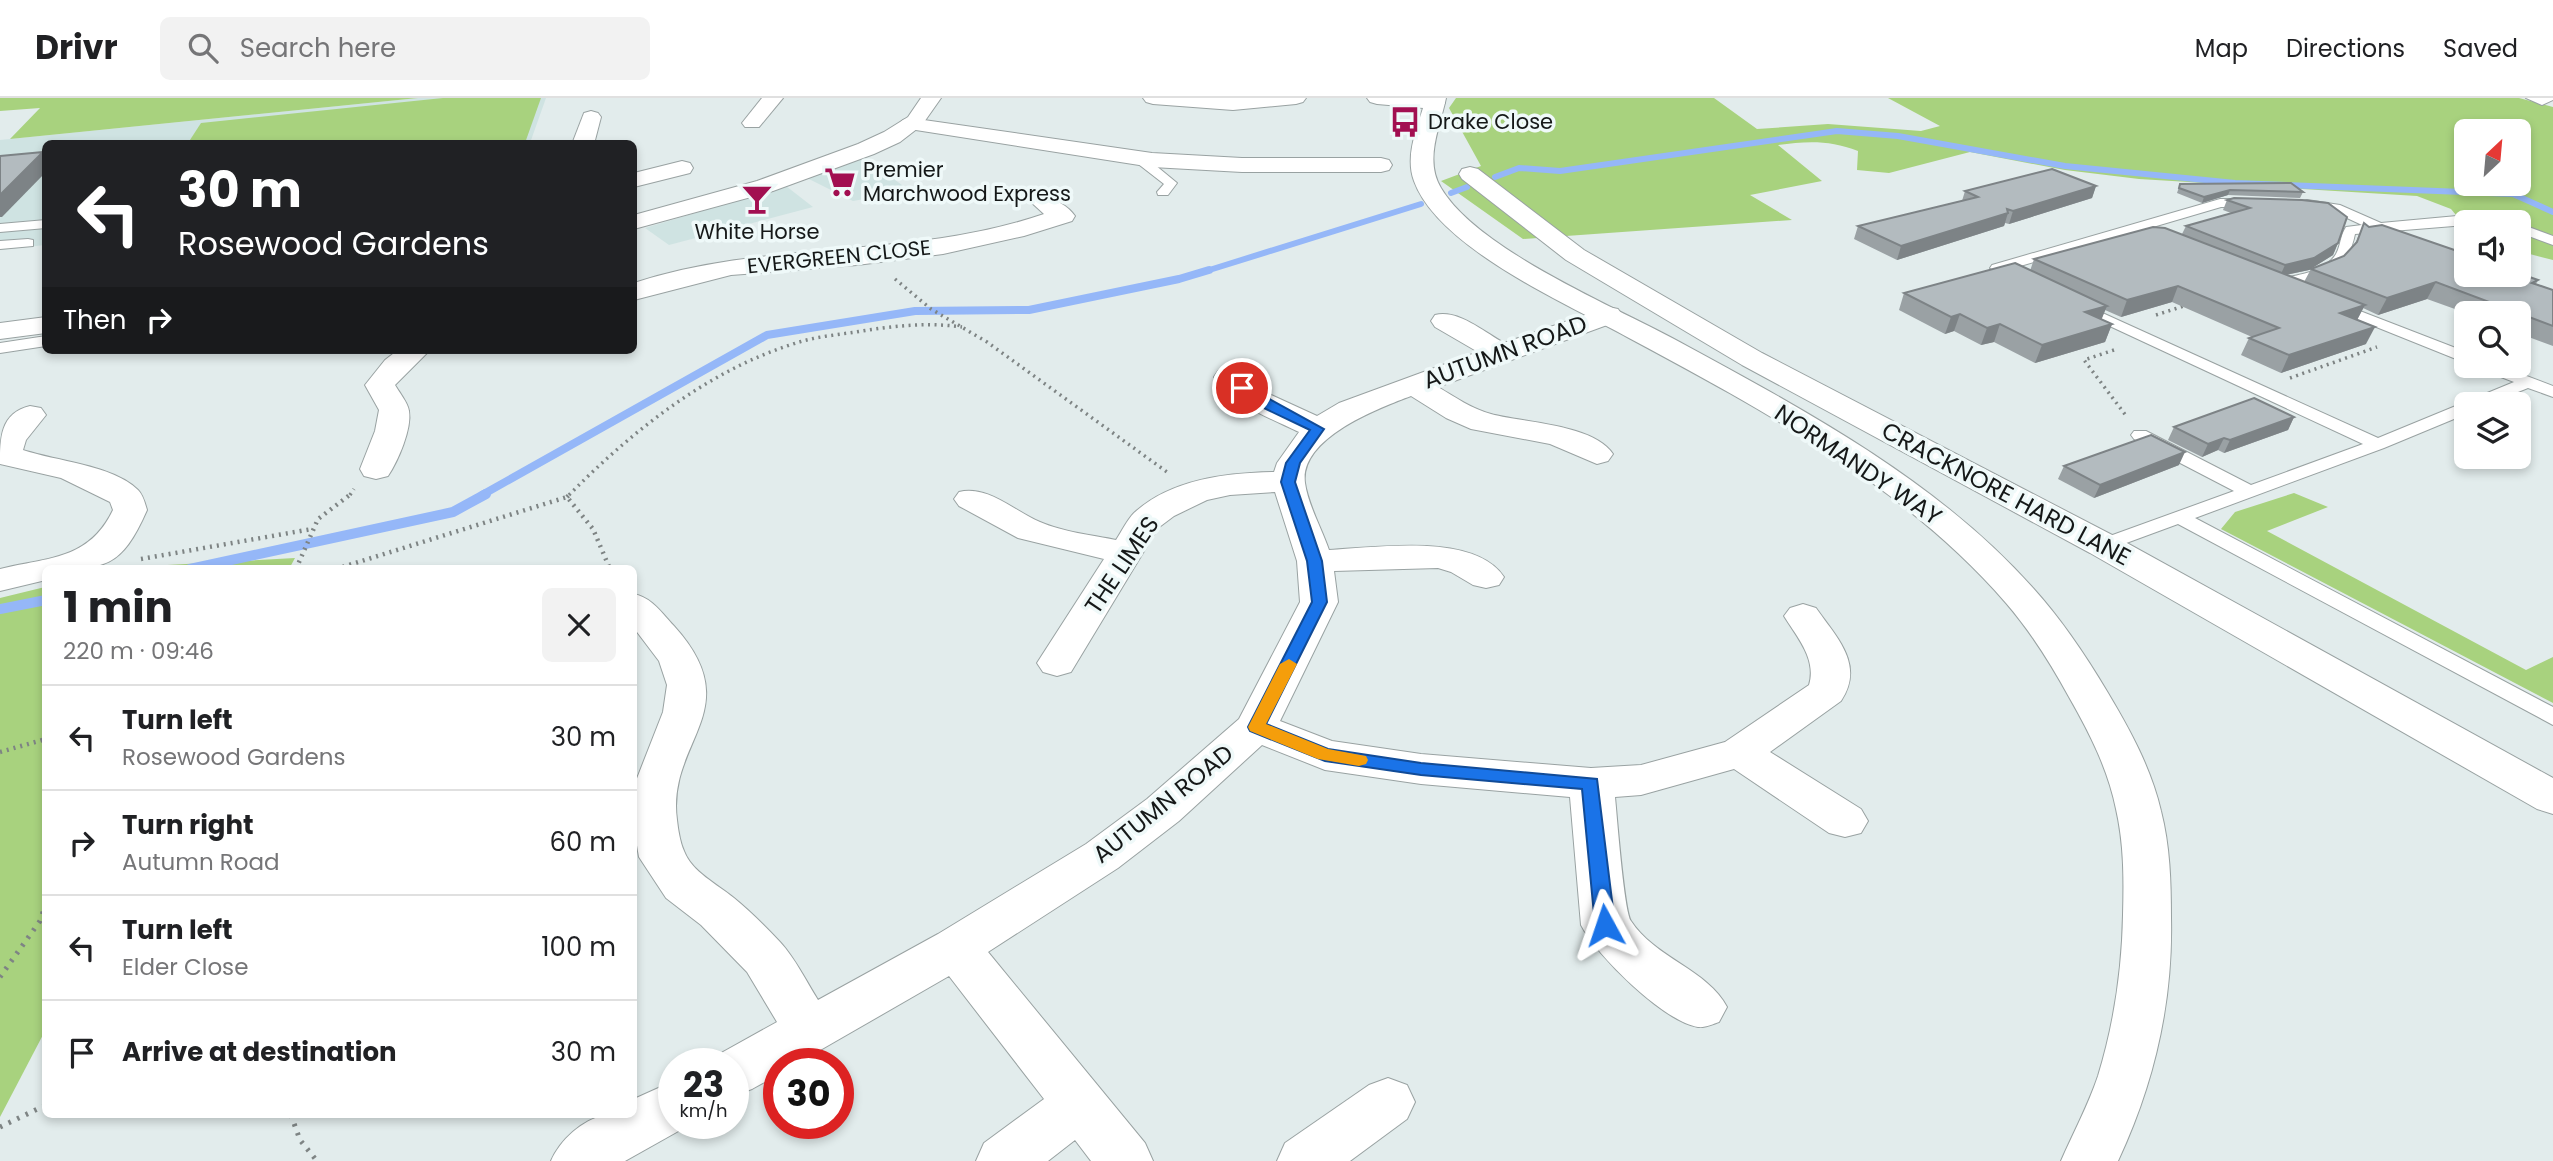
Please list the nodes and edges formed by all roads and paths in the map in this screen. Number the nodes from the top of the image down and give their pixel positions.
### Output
1 (773, 98) edge
2 (932, 98) edge
3 (1153, 98) edge
4 (1296, 98) edge
5 (1377, 98) edge
6 (2531, 98) edge
7 (2549, 98) edge
8 (1436, 101) edge
9 (592, 117) dead end
10 (752, 123) dead end
11 (910, 124) junction
12 (584, 140) edge
13 (1143, 159) junction
14 (1381, 165) dead end
15 (682, 168) dead end
16 (1471, 174) dead end
17 (637, 179) edge
18 (1163, 192) dead end
19 (1044, 203) dead end
20 (2268, 203) edge
21 (2295, 204) edge
22 (2454, 220) edge
23 (637, 221) edge
24 (42, 224) edge
25 (0, 228) edge
26 (2140, 228) junction
27 (2378, 228) junction
28 (2531, 233) edge
29 (2159, 235) edge
30 (2553, 241) edge
31 (28, 243) dead end
32 (0, 246) edge
33 (872, 256) junction
34 (2022, 280) edge
35 (637, 291) edge
36 (2060, 297) edge
37 (2195, 303) edge
38 (1608, 315) junction
39 (1445, 321) dead end
40 (42, 326) edge
41 (2122, 326) junction
42 (962, 327) junction
43 (0, 331) edge
44 (2409, 335) junction
45 (2148, 338) junction
46 (42, 342) edge
47 (0, 348) edge
48 (1502, 352) junction
49 (2454, 353) edge
50 (411, 354) edge
51 (1229, 377) dead end
52 (2516, 378) edge
53 (2529, 383) junction
54 (1414, 385) junction
55 (2259, 389) junction
56 (2505, 392) edge
57 (2553, 392) edge
58 (2454, 413) edge
59 (30, 415) dead end
60 (1318, 429) junction
61 (2140, 435) joint
62 (2378, 444) junction
63 (1597, 454) dead end
64 (376, 469) joint
65 (1288, 482) junction
66 (2249, 491) junction
67 (1190, 493) junction
68 (567, 497) junction
69 (971, 499) dead end
70 (2179, 517) junction
71 (312, 528) junction
72 (2103, 545) junction
73 (106, 551) junction
74 (1124, 553) junction
75 (1315, 561) junction
76 (65, 565) edge
77 (298, 565) edge
78 (349, 565) edge
79 (608, 565) edge
80 (42, 570) edge
81 (1486, 577) dead end
82 (0, 580) edge
83 (637, 608) edge
84 (1803, 617) dead end
85 (1057, 663) dead end
86 (2553, 717) edge
87 (1256, 727) junction
88 (42, 740) edge
89 (0, 752) edge
90 (1740, 753) junction
91 (1591, 783) junction
92 (2553, 798) edge
93 (1845, 821) dead end
94 (42, 914) edge
95 (956, 948) junction
96 (0, 977) edge
97 (1701, 1007) dead end
98 (809, 1031) junction
99 (749, 1064) edge
100 (1388, 1102) dead end
101 (1079, 1104) junction
102 (42, 1107) edge
103 (658, 1114) edge
104 (292, 1118) edge
105 (0, 1128) edge
106 (317, 1161) edge
107 (579, 1161) edge
108 (1004, 1161) edge
109 (1125, 1161) edge
110 (1305, 1161) edge
111 (2089, 1161) edge

1 - 10 street
2 - 11 street
3 - 4 street
5 - 8 street
6 - 7 lane
8 - 38 street, NORMANDY WAY
9 - 12 street
11 - 13 street
11 - 23 street
13 - 14 street
13 - 18 lane
15 - 17 street
16 - 72 street, CRACKNORE HARD LANE
19 - 33 street, EVERGREEN CLOSE
20 - 26 lane
21 - 27 lane
22 - 27 lane
24 - 25 lane
26 - 29 lane
26 - 34 lane
27 - 44 lane
28 - 30 lane
31 - 32 lane
33 - 35 street, EVERGREEN CLOSE
33 - 42 path
36 - 41 lane
37 - 41 path
38 - 48 street, AUTUMN ROAD
38 - 111 street, NORMANDY WAY
39 - 48 street
40 - 43 street
41 - 45 lane
42 - 67 path
42 - 68 path
44 - 49 lane
44 - 55 path
45 - 55 lane
45 - 61 path
46 - 47 lane
48 - 54 street, AUTUMN ROAD
50 - 64 street
51 - 60 street
52 - 53 lane
53 - 56 lane
53 - 57 lane
54 - 60 street, AUTUMN ROAD
54 - 63 street
55 - 62 lane
58 - 62 lane
59 - 73 street
60 - 65 street, AUTUMN ROAD
61 - 66 lane
62 - 66 lane
64 - 71 path
65 - 67 street, THE LIMES
65 - 75 street, AUTUMN ROAD
66 - 70 lane
67 - 74 street, THE LIMES
68 - 78 path
68 - 79 path
69 - 74 street
70 - 72 lane
70 - 86 lane
71 - 73 path
71 - 77 path
72 - 92 street, CRACKNORE HARD LANE
73 - 76 street
74 - 85 street, THE LIMES
75 - 81 street
75 - 87 street, AUTUMN ROAD
80 - 82 street
83 - 98 street
84 - 90 street
87 - 91 street
87 - 95 street, AUTUMN ROAD
88 - 89 path
90 - 91 street
90 - 93 street
91 - 97 street
94 - 96 path
95 - 98 street, AUTUMN ROAD
95 - 101 street
98 - 99 street, AUTUMN ROAD
100 - 110 street
101 - 108 street
101 - 109 street
102 - 105 path
103 - 107 street
104 - 106 path

